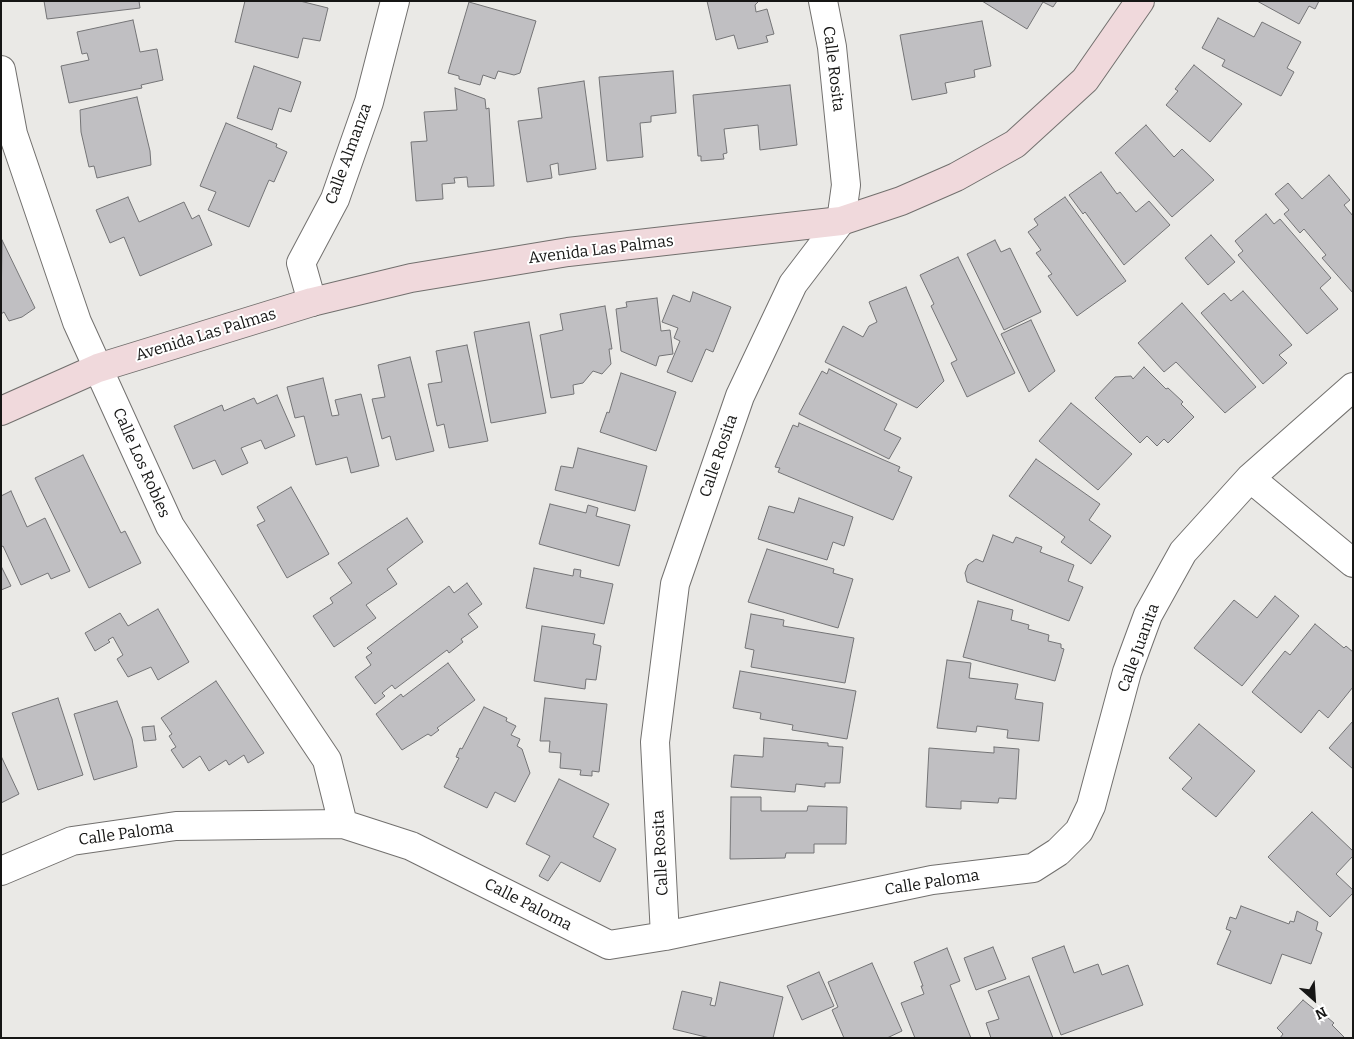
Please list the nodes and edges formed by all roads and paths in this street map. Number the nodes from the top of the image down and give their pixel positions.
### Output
1 (395, 1) edge
2 (823, 1) edge
3 (1140, 1) edge
4 (1, 70) edge
5 (841, 221) junction
6 (312, 302) junction
7 (98, 368) junction
8 (1353, 388) edge
9 (1, 411) edge
10 (1250, 478) junction
11 (1353, 563) edge
12 (343, 824) junction
13 (1058, 852) joint
14 (1, 871) edge
15 (665, 936) junction

1 - 6 street, Calle Almanza
2 - 5 street, Calle Rosita
3 - 5 street, Avenida Las Palmas
4 - 7 street, Calle Los Robles
5 - 6 street, Avenida Las Palmas
5 - 15 street, Calle Rosita
6 - 7 street, Avenida Las Palmas
7 - 9 street, Avenida Las Palmas
7 - 12 street, Calle Los Robles
8 - 10 street, Calle Juanita
10 - 11 street
10 - 13 street, Calle Juanita
12 - 14 street, Calle Paloma
12 - 15 street, Calle Paloma
13 - 15 street, Calle Paloma

